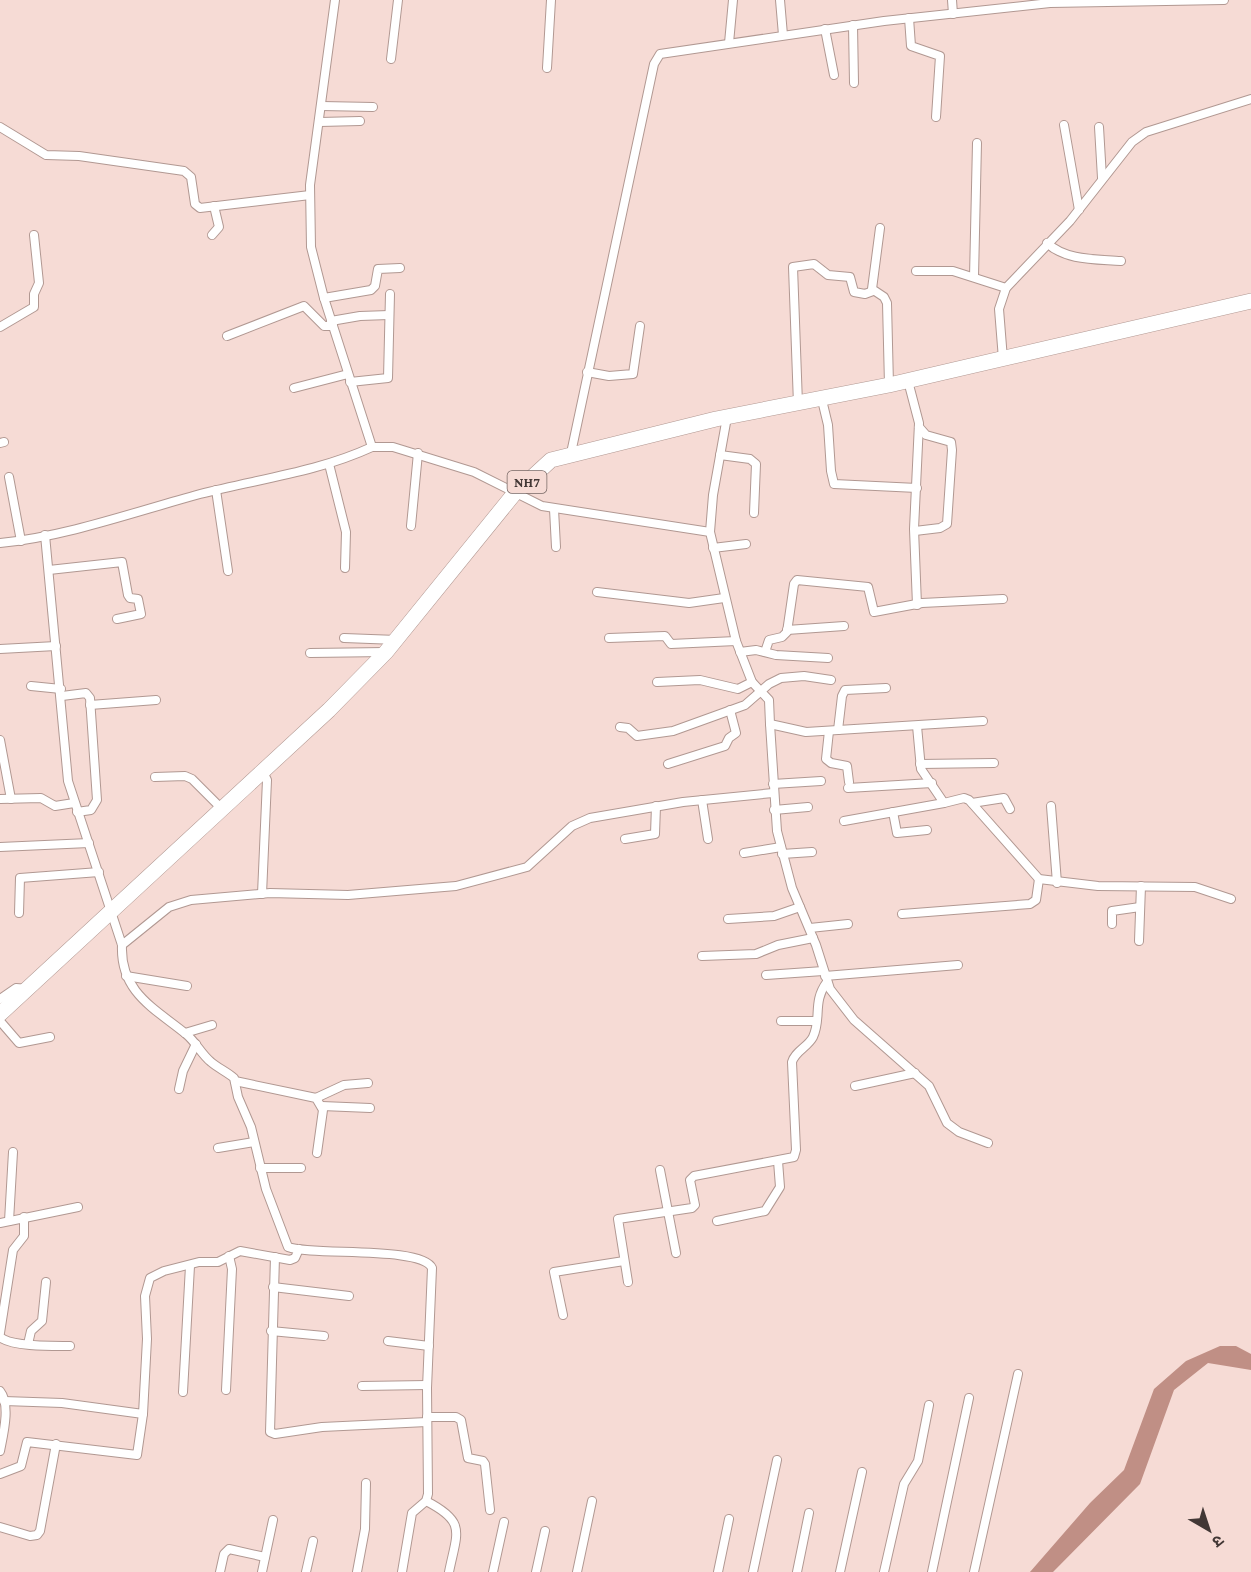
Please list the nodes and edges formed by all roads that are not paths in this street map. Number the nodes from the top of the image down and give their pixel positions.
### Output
1 (335, 0) edge
2 (398, 0) edge
3 (551, 0) edge
4 (734, 0) edge
5 (780, 0) edge
6 (952, 0) edge
7 (1217, 0) edge
8 (1224, 0) edge
9 (1165, 1) edge
10 (953, 14) junction
11 (909, 18) junction
12 (853, 25) junction
13 (825, 29) junction
14 (783, 35) junction
15 (729, 43) junction
16 (391, 58) dead end
17 (547, 68) dead end
18 (834, 75) dead end
19 (854, 83) dead end
20 (1251, 99) edge
21 (322, 106) junction
22 (373, 107) dead end
23 (936, 117) dead end
24 (360, 121) dead end
25 (320, 122) junction
26 (1064, 125) dead end
27 (0, 127) edge
28 (1099, 127) dead end
29 (977, 143) dead end
30 (1102, 178) junction
31 (310, 195) junction
32 (214, 206) junction
33 (1079, 210) junction
34 (880, 228) dead end
35 (34, 235) dead end
36 (212, 235) dead end
37 (1047, 243) junction
38 (1121, 261) dead end
39 (400, 268) dead end
40 (916, 271) dead end
41 (974, 277) junction
42 (1006, 288) junction
43 (873, 291) junction
44 (390, 294) dead end
45 (324, 298) junction
46 (1251, 301) edge
47 (390, 315) junction
48 (332, 324) junction
49 (640, 326) dead end
50 (0, 327) edge
51 (227, 336) dead end
52 (1003, 359) junction
53 (588, 372) junction
54 (349, 378) junction
55 (908, 381) junction
56 (890, 385) junction
57 (294, 388) dead end
58 (822, 400) junction
59 (798, 404) junction
60 (727, 417) junction
61 (919, 427) junction
62 (372, 447) junction
63 (418, 453) junction
64 (571, 453) junction
65 (720, 455) junction
66 (329, 464) junction
67 (9, 477) dead end
68 (917, 488) junction
69 (216, 490) junction
70 (514, 494) junction
71 (554, 509) junction
72 (754, 513) dead end
73 (411, 526) dead end
74 (915, 531) junction
75 (710, 532) junction
76 (45, 535) junction
77 (21, 541) junction
78 (0, 543) edge
79 (747, 544) dead end
80 (556, 547) dead end
81 (713, 548) junction
82 (345, 568) dead end
83 (49, 570) junction
84 (228, 571) dead end
85 (597, 592) dead end
86 (724, 598) junction
87 (1003, 598) dead end
88 (917, 605) junction
89 (117, 619) dead end
90 (844, 626) dead end
91 (787, 630) junction
92 (344, 638) dead end
93 (609, 638) dead end
94 (397, 640) junction
95 (736, 641) junction
96 (56, 646) junction
97 (0, 649) edge
98 (310, 652) dead end
99 (386, 652) junction
100 (740, 652) junction
101 (765, 652) junction
102 (828, 658) dead end
103 (831, 680) dead end
104 (657, 682) dead end
105 (752, 682) junction
106 (31, 686) dead end
107 (886, 688) dead end
108 (762, 692) junction
109 (62, 693) junction
110 (156, 699) dead end
111 (90, 705) junction
112 (730, 710) junction
113 (983, 721) dead end
114 (770, 724) junction
115 (916, 726) junction
116 (620, 727) dead end
117 (833, 730) junction
118 (0, 740) edge
119 (994, 763) dead end
120 (668, 764) dead end
121 (920, 764) junction
122 (265, 775) junction
123 (155, 777) dead end
124 (820, 781) dead end
125 (932, 783) junction
126 (773, 788) junction
127 (0, 799) edge
128 (10, 799) junction
129 (702, 800) junction
130 (944, 803) junction
131 (972, 803) junction
132 (656, 806) junction
133 (1051, 806) dead end
134 (75, 807) junction
135 (808, 807) dead end
136 (1010, 809) dead end
137 (223, 810) junction
138 (774, 810) junction
139 (893, 812) junction
140 (843, 821) dead end
141 (927, 830) dead end
142 (625, 839) dead end
143 (708, 839) dead end
144 (89, 843) junction
145 (0, 847) edge
146 (782, 850) junction
147 (812, 852) dead end
148 (744, 853) dead end
149 (99, 872) junction
150 (1039, 879) junction
151 (1057, 883) junction
152 (1141, 886) junction
153 (262, 894) junction
154 (1231, 899) dead end
155 (800, 907) junction
156 (1140, 907) junction
157 (19, 913) dead end
158 (902, 914) dead end
159 (111, 915) junction
160 (728, 919) dead end
161 (848, 924) dead end
162 (1112, 924) dead end
163 (810, 928) junction
164 (813, 938) junction
165 (1139, 941) dead end
166 (122, 945) junction
167 (702, 956) dead end
168 (958, 965) dead end
169 (766, 975) dead end
170 (126, 976) junction
171 (825, 977) junction
172 (187, 986) dead end
173 (30, 990) junction
174 (0, 999) edge
175 (0, 1014) edge
176 (0, 1021) edge
177 (781, 1021) dead end
178 (815, 1021) junction
179 (212, 1026) dead end
180 (185, 1033) junction
181 (50, 1037) dead end
182 (196, 1044) junction
183 (915, 1073) junction
184 (235, 1081) junction
185 (368, 1083) dead end
186 (855, 1086) dead end
187 (179, 1089) dead end
188 (316, 1098) junction
189 (322, 1106) junction
190 (370, 1108) dead end
191 (254, 1142) junction
192 (988, 1143) dead end
193 (218, 1148) dead end
194 (13, 1152) dead end
195 (317, 1153) dead end
196 (778, 1161) junction
197 (260, 1167) junction
198 (302, 1168) dead end
199 (660, 1170) dead end
200 (78, 1207) dead end
201 (668, 1213) junction
202 (24, 1217) junction
203 (717, 1221) dead end
204 (4, 1222) edge
205 (299, 1249) junction
206 (676, 1253) dead end
207 (229, 1256) junction
208 (275, 1257) junction
209 (624, 1261) junction
210 (190, 1266) junction
211 (46, 1282) dead end
212 (628, 1282) dead end
213 (273, 1287) junction
214 (349, 1296) dead end
215 (562, 1315) dead end
216 (271, 1331) junction
217 (0, 1335) edge
218 (324, 1336) dead end
219 (388, 1341) dead end
220 (28, 1344) junction
221 (70, 1346) dead end
222 (429, 1346) junction
223 (1018, 1374) dead end
224 (427, 1385) junction
225 (362, 1386) dead end
226 (226, 1390) dead end
227 (0, 1391) edge
228 (183, 1392) dead end
229 (969, 1398) dead end
230 (4, 1401) junction
231 (930, 1405) dead end
232 (143, 1414) junction
233 (427, 1419) junction
234 (56, 1444) junction
235 (0, 1451) edge
236 (777, 1460) dead end
237 (862, 1472) dead end
238 (0, 1474) edge
239 (366, 1483) dead end
240 (426, 1501) junction
241 (592, 1501) dead end
242 (490, 1510) dead end
243 (809, 1513) dead end
244 (729, 1519) dead end
245 (273, 1520) dead end
246 (504, 1522) dead end
247 (0, 1527) edge
248 (545, 1531) dead end
249 (313, 1541) dead end
250 (265, 1557) junction
251 (220, 1572) edge
252 (262, 1572) edge
253 (306, 1572) edge
254 (357, 1572) edge
255 (402, 1572) edge
256 (449, 1572) edge
257 (493, 1572) edge
258 (536, 1572) edge
259 (577, 1572) edge
260 (718, 1572) edge
261 (753, 1572) edge
262 (796, 1572) edge
263 (840, 1572) edge
264 (884, 1572) edge
265 (932, 1572) edge
266 (974, 1572) edge

1 - 21 street
2 - 16 street
3 - 17 street
4 - 15 street
5 - 14 street
6 - 10 street
7 - 8 street
7 - 9 street
9 - 10 street
10 - 11 street
11 - 12 street
11 - 23 street
12 - 13 street
12 - 19 street
13 - 14 street
13 - 18 street
14 - 15 street
15 - 53 street
20 - 30 street
21 - 22 street
21 - 25 street
24 - 25 street
25 - 31 street
26 - 33 street
27 - 32 street
28 - 30 street
29 - 41 street
30 - 33 street
31 - 32 street
31 - 45 street
32 - 36 street
33 - 37 street
34 - 43 street
35 - 50 street
37 - 38 street
37 - 42 street
39 - 45 street
40 - 41 street
41 - 42 street
42 - 52 street
43 - 56 street
43 - 59 street
44 - 47 street
45 - 48 street
46 - 52 highway, NH7
47 - 48 street
47 - 54 street
48 - 51 street
48 - 54 street
49 - 53 street
52 - 55 highway, NH7
53 - 64 street
54 - 57 street
54 - 62 street
55 - 56 highway, NH7
55 - 61 street
56 - 58 highway, NH7
58 - 59 highway, NH7
58 - 68 street
59 - 60 highway, NH7
60 - 64 highway, NH7
60 - 65 street
61 - 68 street
61 - 74 street
62 - 63 street
62 - 66 street
63 - 70 street
63 - 73 street
64 - 70 highway, NH7
65 - 72 street
65 - 75 street
66 - 69 street
66 - 82 street
67 - 77 street
68 - 74 street
69 - 76 street
69 - 84 street
70 - 71 street
70 - 94 highway, NH7
71 - 75 street
71 - 80 street
74 - 88 street
75 - 81 street
76 - 77 street
76 - 83 street
77 - 78 street
79 - 81 street
81 - 86 street
83 - 89 street
83 - 96 street
85 - 86 street
86 - 95 street
87 - 88 street
88 - 91 street
90 - 91 street
91 - 101 street
92 - 94 street
93 - 95 street
94 - 99 highway, NH7
95 - 100 street
96 - 97 street
96 - 109 street
98 - 99 street
99 - 122 highway, NH7
100 - 101 street
100 - 105 street
101 - 102 street
103 - 108 street
104 - 105 street
105 - 108 street
106 - 109 street
107 - 117 street
108 - 112 street
108 - 114 street
109 - 111 street
109 - 134 street
110 - 111 street
111 - 134 street
112 - 116 street
112 - 120 street
113 - 115 street
114 - 117 street
114 - 126 street
115 - 117 street
115 - 121 street
117 - 125 street
118 - 128 street
119 - 121 street
121 - 125 street
122 - 137 highway, NH7
122 - 153 street
123 - 137 street
124 - 126 street
125 - 130 street
126 - 129 street
126 - 138 street
127 - 128 street
128 - 134 street
129 - 132 street
129 - 143 street
130 - 131 street
130 - 139 street
131 - 136 street
131 - 150 street
132 - 142 street
132 - 153 street
133 - 151 street
134 - 144 street
135 - 138 street
137 - 159 highway, NH7
138 - 146 street
139 - 140 street
139 - 141 street
144 - 145 street
144 - 149 street
146 - 147 street
146 - 148 street
146 - 155 street
149 - 157 street
149 - 159 street
150 - 151 street
150 - 158 street
151 - 152 street
152 - 154 street
152 - 156 street
153 - 166 street
155 - 160 street
155 - 163 street
156 - 162 street
156 - 165 street
159 - 166 street
159 - 173 highway, NH7
161 - 163 street
163 - 164 street
164 - 167 street
164 - 171 street
166 - 170 street
168 - 171 street
169 - 171 street
170 - 172 street
170 - 180 street
171 - 178 street
171 - 183 street
173 - 174 street
173 - 175 highway, NH7
176 - 181 street
177 - 178 street
178 - 196 street
179 - 180 street
180 - 182 street
182 - 184 street
182 - 187 street
183 - 186 street
183 - 192 street
184 - 188 street
184 - 191 street
185 - 188 street
188 - 189 street
189 - 190 street
189 - 195 street
191 - 193 street
191 - 197 street
194 - 204 street
196 - 201 street
196 - 203 street
197 - 198 street
197 - 205 street
199 - 201 street
200 - 202 street
201 - 206 street
201 - 209 street
202 - 204 street
202 - 217 street
205 - 208 street
205 - 222 street
207 - 208 street
207 - 210 street
207 - 226 street
208 - 213 street
209 - 212 street
209 - 215 street
210 - 228 street
210 - 232 street
211 - 220 street
213 - 214 street
213 - 216 street
216 - 218 street
216 - 233 street
217 - 220 street
219 - 222 street
220 - 221 street
222 - 224 street
223 - 266 street
224 - 225 street
224 - 233 street
227 - 230 street
229 - 265 street
230 - 232 street
230 - 235 street
231 - 264 street
232 - 234 street
233 - 240 street
233 - 242 street
234 - 238 street
234 - 247 street
236 - 261 street
237 - 263 street
239 - 254 street
240 - 255 street
240 - 256 street
241 - 259 street
243 - 262 street
244 - 260 street
245 - 250 street
246 - 257 street
248 - 258 street
249 - 253 street
250 - 251 street
250 - 252 street

